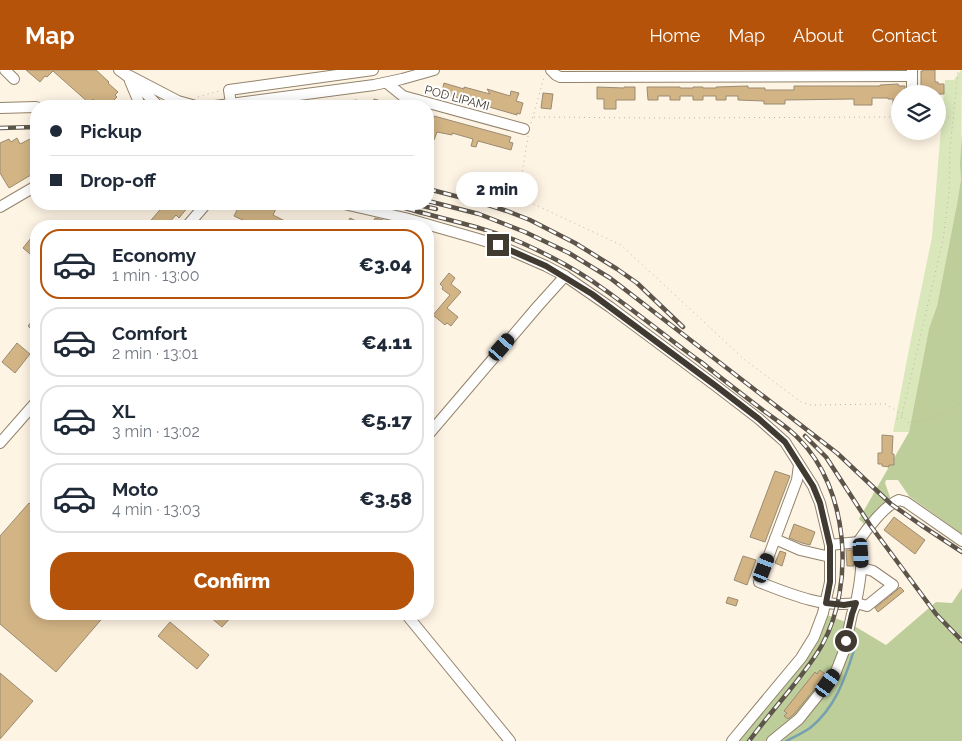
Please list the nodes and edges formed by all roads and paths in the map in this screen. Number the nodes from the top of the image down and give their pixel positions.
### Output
1 (5, 70) edge
2 (59, 70) edge
3 (372, 70) edge
4 (434, 70) edge
5 (551, 70) edge
6 (958, 70) edge
7 (124, 73) edge
8 (912, 73) edge
9 (56, 74) dead end
10 (14, 79) dead end
11 (297, 80) junction
12 (387, 82) junction
13 (374, 85) junction
14 (229, 90) junction
15 (299, 95) junction
16 (138, 100) edge
17 (152, 100) edge
18 (176, 100) edge
19 (199, 100) edge
20 (230, 100) edge
21 (261, 100) edge
22 (419, 100) edge
23 (434, 104) edge
24 (30, 107) edge
25 (0, 108) edge
26 (533, 116) junction
27 (891, 117) edge
28 (946, 117) edge
29 (953, 117) junction
30 (528, 128) junction
31 (30, 190) edge
32 (0, 207) edge
33 (206, 210) edge
34 (370, 210) edge
35 (195, 220) edge
36 (412, 220) edge
37 (434, 226) edge
38 (565, 276) junction
39 (962, 403) edge
40 (30, 409) edge
41 (902, 415) junction
42 (898, 420) dead end
43 (434, 428) edge
44 (0, 444) edge
45 (799, 465) junction
46 (775, 539) junction
47 (962, 541) edge
48 (858, 542) junction
49 (830, 546) junction
50 (830, 557) junction
51 (862, 568) junction
52 (826, 603) junction
53 (856, 603) junction
54 (411, 620) edge
55 (510, 741) edge
56 (732, 741) edge
57 (772, 741) edge

1 - 10 street
2 - 9 path
3 - 11 street
3 - 13 street
4 - 12 street
5 - 8 street
5 - 26 path
6 - 29 path
7 - 16 street
7 - 17 street
7 - 18 street
11 - 14 street
11 - 15 street
12 - 13 street
12 - 22 street, POD LIPAMI
13 - 15 street
14 - 19 path
14 - 20 street
15 - 21 street
23 - 30 street, POD LIPAMI
24 - 25 street
26 - 27 path
26 - 30 path
28 - 29 path
29 - 41 path
30 - 41 path
31 - 32 street
33 - 35 street
34 - 36 street
37 - 38 street
38 - 43 street
38 - 45 street
39 - 41 path
40 - 44 street
41 - 42 path
45 - 46 street
45 - 49 street
46 - 50 street
46 - 52 street
47 - 48 street
48 - 49 street
48 - 51 street
49 - 50 street
50 - 52 street
51 - 53 street
51 - 53 street
52 - 53 street
52 - 56 street
53 - 57 street
54 - 55 street

